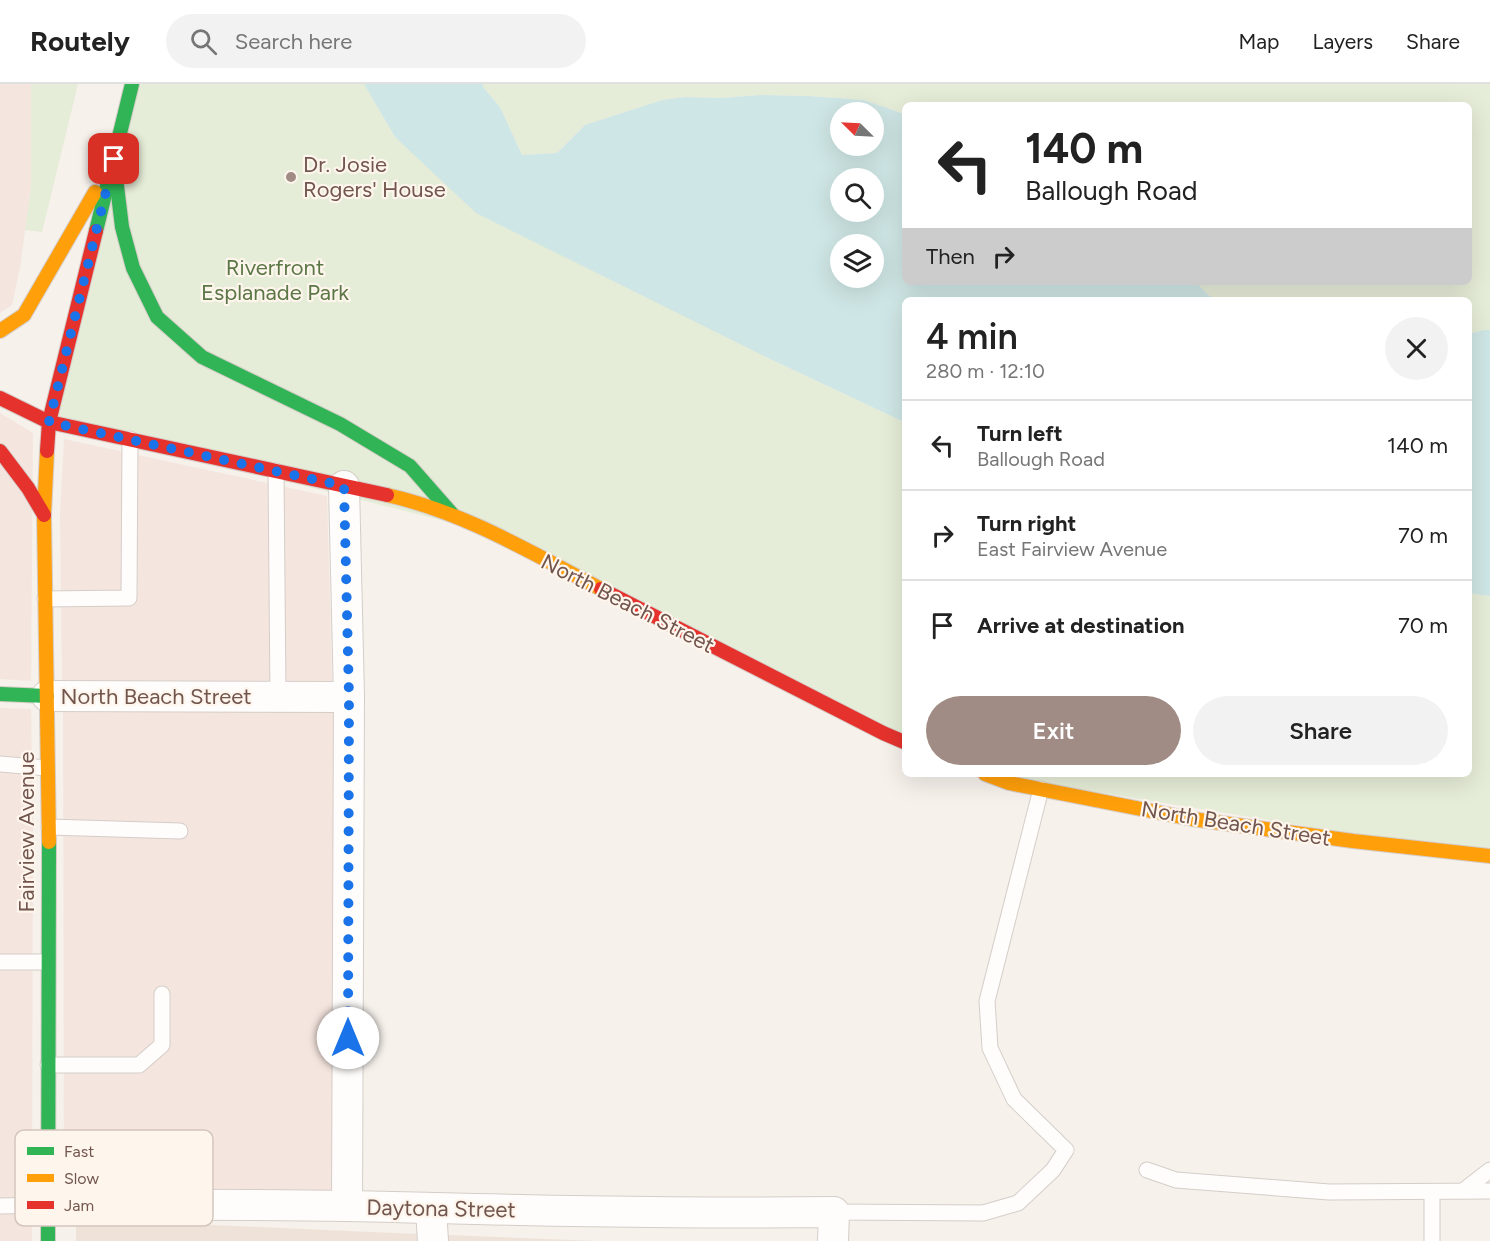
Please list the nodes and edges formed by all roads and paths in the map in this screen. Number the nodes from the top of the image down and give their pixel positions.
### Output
1 (132, 84) edge
2 (114, 159) junction
3 (0, 331) edge
4 (0, 398) edge
5 (49, 422) junction
6 (130, 440) junction
7 (0, 451) edge
8 (276, 471) junction
9 (344, 486) junction
10 (45, 515) junction
11 (454, 516) junction
12 (45, 599) junction
13 (0, 694) edge
14 (46, 696) junction
15 (278, 697) junction
16 (349, 697) junction
17 (902, 741) edge
18 (0, 764) edge
19 (46, 768) junction
20 (994, 777) edge
21 (1041, 789) junction
22 (49, 827) junction
23 (180, 831) dead end
24 (1490, 856) edge
25 (0, 962) edge
26 (47, 962) junction
27 (162, 994) dead end
28 (48, 1065) junction
29 (48, 1130) edge
30 (1147, 1170) dead end
31 (1490, 1170) edge
32 (1463, 1191) junction
33 (1490, 1191) edge
34 (1432, 1192) junction
35 (0, 1206) edge
36 (15, 1206) edge
37 (213, 1206) edge
38 (347, 1206) junction
39 (431, 1209) junction
40 (834, 1212) junction
41 (433, 1241) edge
42 (833, 1241) edge
43 (1432, 1241) edge

1 - 2 main road, Fairview Avenue
2 - 3 main road
2 - 5 main road, Fairview Avenue
2 - 11 main road
4 - 5 main road, North Beach Street
5 - 6 main road, North Beach Street
5 - 10 main road, Fairview Avenue
6 - 8 main road, North Beach Street
6 - 12 lane
7 - 10 main road
8 - 9 main road, North Beach Street
8 - 15 lane
9 - 11 main road, North Beach Street
9 - 16 street
10 - 12 main road, Fairview Avenue
11 - 17 main road, North Beach Street
12 - 14 main road, Fairview Avenue
13 - 14 main road, North Beach Street
14 - 15 street, North Beach Street
14 - 19 main road, Fairview Avenue
15 - 16 street, North Beach Street
16 - 38 street
18 - 19 lane
19 - 22 main road, Fairview Avenue
20 - 21 main road, North Beach Street
21 - 24 main road, North Beach Street
21 - 40 lane
22 - 23 lane
22 - 26 main road, Fairview Avenue
25 - 26 lane
26 - 28 main road, Fairview Avenue
27 - 28 lane
28 - 29 main road, Fairview Avenue
30 - 34 lane
31 - 32 lane
32 - 33 lane
32 - 34 lane
34 - 43 lane
35 - 36 lane
37 - 38 street, Daytona Street
38 - 39 street, Daytona Street
39 - 40 street, Daytona Street
39 - 41 street
40 - 42 street

